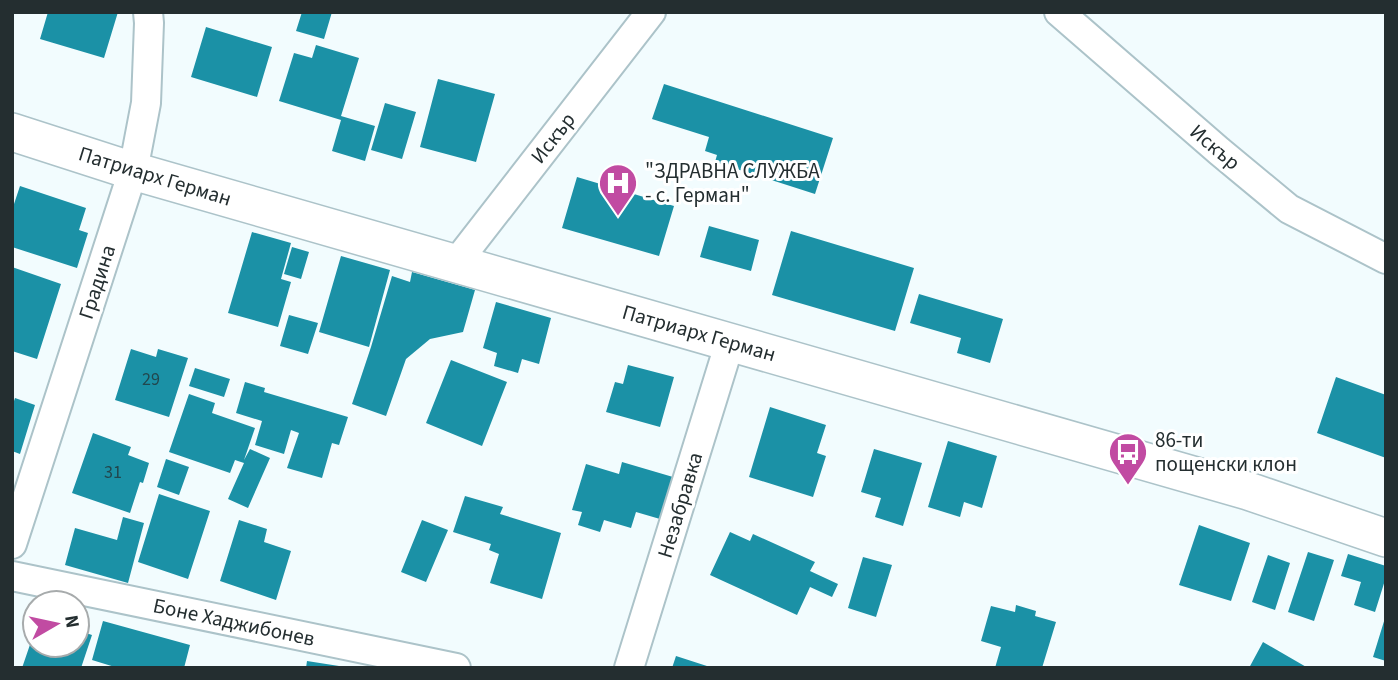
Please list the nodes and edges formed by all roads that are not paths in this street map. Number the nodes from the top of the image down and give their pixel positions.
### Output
1 (148, 12) edge
2 (651, 12) edge
3 (1059, 12) edge
4 (12, 132) edge
5 (134, 170) junction
6 (1386, 259) edge
7 (456, 263) junction
8 (730, 342) junction
9 (1386, 538) edge
10 (12, 544) edge
11 (12, 576) edge
12 (456, 668) edge
13 (629, 668) edge

1 - 5 street, Градина
2 - 7 street, Искър
3 - 6 street, Искър
4 - 5 street, Патриарх Герман
5 - 7 street, Патриарх Герман
5 - 10 street, Градина
7 - 8 street, Патриарх Герман
8 - 9 street, Патриарх Герман
8 - 13 street, Незабравка
11 - 12 street, Боне Хаджибонев

